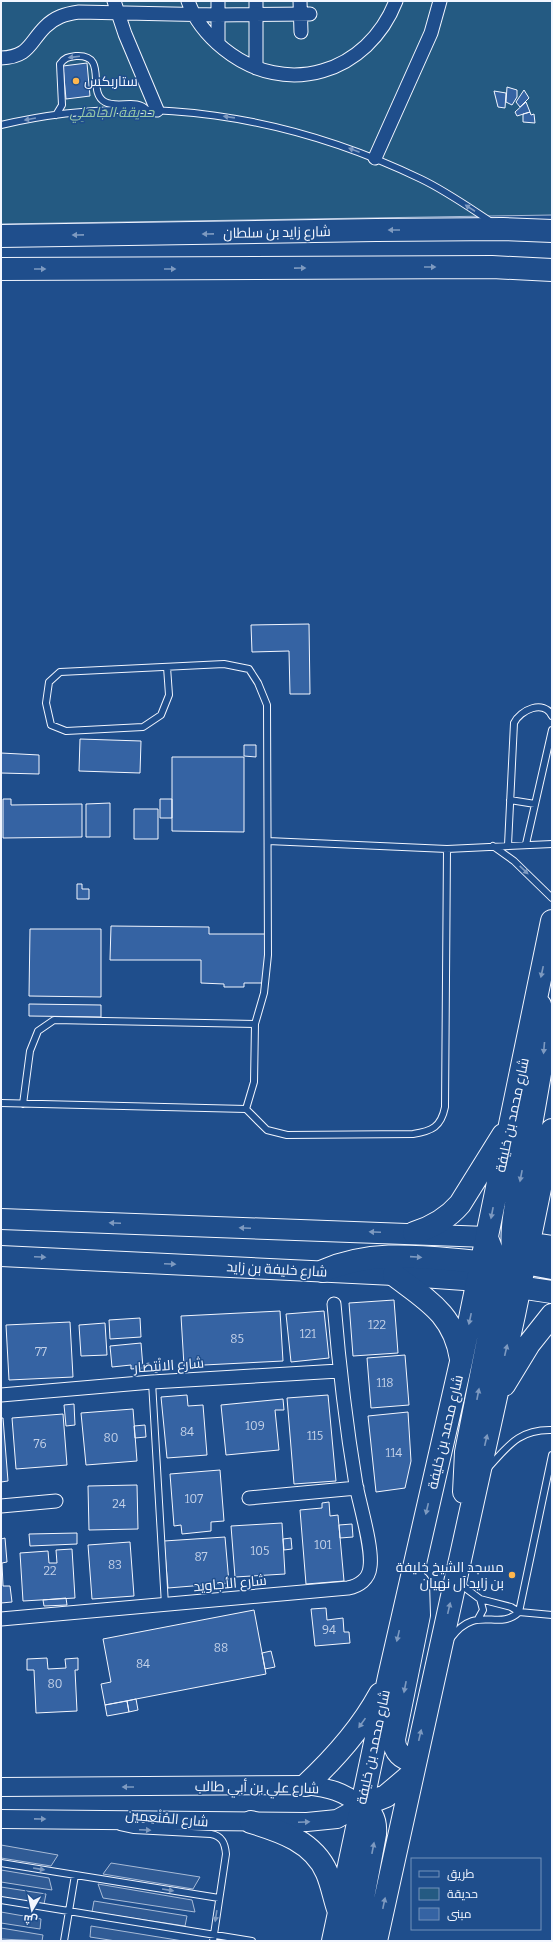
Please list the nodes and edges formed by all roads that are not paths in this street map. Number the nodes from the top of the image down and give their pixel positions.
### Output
1 (218, 1) edge
2 (256, 1) edge
3 (396, 1) edge
4 (440, 1) edge
5 (115, 6) edge
6 (190, 7) edge
7 (304, 10) edge
8 (218, 14) junction
9 (256, 15) junction
10 (301, 32) dead end
11 (218, 44) junction
12 (1, 58) edge
13 (256, 68) junction
14 (152, 110) junction
15 (56, 115) junction
16 (1, 125) edge
17 (375, 158) junction
18 (503, 229) junction
19 (550, 229) edge
20 (1, 236) edge
21 (552, 254) edge
22 (492, 267) junction
23 (1, 269) edge
24 (552, 270) edge
25 (167, 667) junction
26 (552, 716) edge
27 (552, 730) edge
28 (510, 800) junction
29 (535, 804) junction
30 (268, 842) junction
31 (526, 844) junction
32 (552, 844) edge
33 (508, 845) junction
34 (493, 846) junction
35 (447, 849) junction
36 (552, 898) edge
37 (552, 921) edge
38 (537, 996) junction
39 (255, 1024) junction
40 (1, 1103) edge
41 (23, 1104) junction
42 (246, 1110) junction
43 (512, 1120) junction
44 (551, 1140) edge
45 (547, 1188) edge
46 (1, 1220) edge
47 (414, 1233) junction
48 (487, 1237) junction
49 (552, 1248) edge
50 (1, 1256) edge
51 (505, 1265) junction
52 (552, 1268) edge
53 (323, 1271) junction
54 (394, 1275) junction
55 (552, 1292) edge
56 (334, 1304) dead end
57 (552, 1315) edge
58 (461, 1362) junction
59 (339, 1371) junction
60 (152, 1382) junction
61 (1, 1395) edge
62 (494, 1402) junction
63 (552, 1430) edge
64 (552, 1455) edge
65 (477, 1479) junction
66 (356, 1488) junction
67 (249, 1498) dead end
68 (56, 1501) dead end
69 (1, 1506) edge
70 (469, 1515) junction
71 (414, 1566) junction
72 (455, 1578) junction
73 (480, 1599) junction
74 (165, 1605) junction
75 (519, 1612) junction
76 (552, 1614) edge
77 (1, 1619) edge
78 (478, 1619) junction
79 (439, 1652) junction
80 (389, 1677) junction
81 (413, 1768) junction
82 (306, 1785) junction
83 (1, 1787) edge
84 (361, 1806) junction
85 (1, 1819) edge
86 (108, 1820) junction
87 (251, 1822) junction
88 (1, 1863) edge
89 (75, 1875) junction
90 (220, 1898) junction
91 (1, 1900) edge
92 (69, 1911) junction
93 (339, 1912) junction
94 (213, 1938) edge
95 (64, 1941) edge
96 (252, 1941) edge
97 (333, 1941) edge
98 (355, 1941) edge
99 (376, 1941) edge

1 - 8 street
2 - 9 street
3 - 13 street
4 - 17 street
5 - 6 street
5 - 12 street
5 - 14 street
6 - 8 street
6 - 11 street
7 - 9 street
7 - 10 street
8 - 9 street
8 - 11 street
9 - 13 street
11 - 13 street
14 - 15 lane
14 -> 15 lane
17 -> 14 lane
15 -> 16 lane
18 -> 17 lane
18 - 19 highway, شارع زايد بن سلطان
18 -> 20 highway, شارع زايد بن سلطان
21 - 22 highway
23 -> 22 highway
22 - 24 highway
25 - 25 lane
25 - 30 lane
26 - 28 lane
27 - 29 lane
28 - 29 lane
28 - 33 lane
29 - 31 lane
30 - 35 lane
30 - 39 lane
31 - 32 lane
31 - 33 lane
33 - 34 lane
34 - 35 lane
34 -> 36 lane
35 - 42 lane
37 -> 38 highway, شارع محمد بن خليفة
38 - 43 highway, شارع محمد بن خليفة
38 -> 51 highway
39 - 41 lane
39 - 42 lane
40 - 41 lane
41 - 42 lane
43 - 47 highway
43 -> 48 highway, شارع محمد بن خليفة
44 - 45 highway, شارع محمد بن خليفة
45 - 51 highway, شارع محمد بن خليفة
47 -> 46 main road
47 - 48 main road
48 - 51 highway, شارع محمد بن خليفة
49 - 51 highway, شارع خليفة بن زايد
50 -> 53 main road, شارع خليفة بن زايد
51 - 52 highway
53 -> 51 highway
51 - 54 main road, شارع خليفة بن زايد
51 - 55 highway, شارع خليفة بن زايد
51 -> 58 highway, شارع محمد بن خليفة
62 -> 51 highway, شارع محمد بن خليفة
70 -> 51 highway
53 - 54 main road, شارع خليفة بن زايد
54 - 58 highway
56 - 59 street, شارع الأجاويد
57 - 62 highway
58 -> 71 highway, شارع محمد بن خليفة
59 - 60 street, شارع الانْتِصَار
59 - 66 street, شارع الأجاويد
60 - 61 street, شارع الانْتِصَار
60 - 74 lane
65 -> 62 highway, شارع محمد بن خليفة
63 - 65 lane
64 - 75 lane
65 - 70 highway, شارع محمد بن خليفة
66 - 67 street
66 - 74 street, شارع الأجاويد
68 - 69 street
70 - 72 highway, شارع محمد بن خليفة
71 -> 80 highway, شارع محمد بن خليفة
71 -> 81 highway
72 - 73 lane
79 -> 72 highway, شارع محمد بن خليفة
73 - 75 lane
73 - 78 lane
74 - 77 street, شارع الأجاويد
75 - 76 lane
75 - 78 lane
78 - 79 lane
81 -> 79 highway, شارع محمد بن خليفة
80 -> 82 highway
80 - 84 highway, شارع محمد بن خليفة
81 - 84 highway
99 -> 81 highway, شارع محمد بن خليفة
82 -> 83 main road, شارع علي بن أبي طالب
82 - 84 main road, شارع علي بن أبي طالب
87 -> 84 main road
84 - 93 highway, شارع محمد بن خليفة
98 -> 84 highway
85 -> 86 main road
86 - 87 main road
86 -> 90 lane, شارع المُنْعِمِين
87 - 93 highway
88 -> 89 lane
89 -> 90 lane
89 - 92 lane
90 -> 94 lane, شارع المُنْعِمِين
91 - 92 lane
92 - 94 lane
92 - 95 lane
93 - 97 highway, شارع محمد بن خليفة
94 - 96 lane

